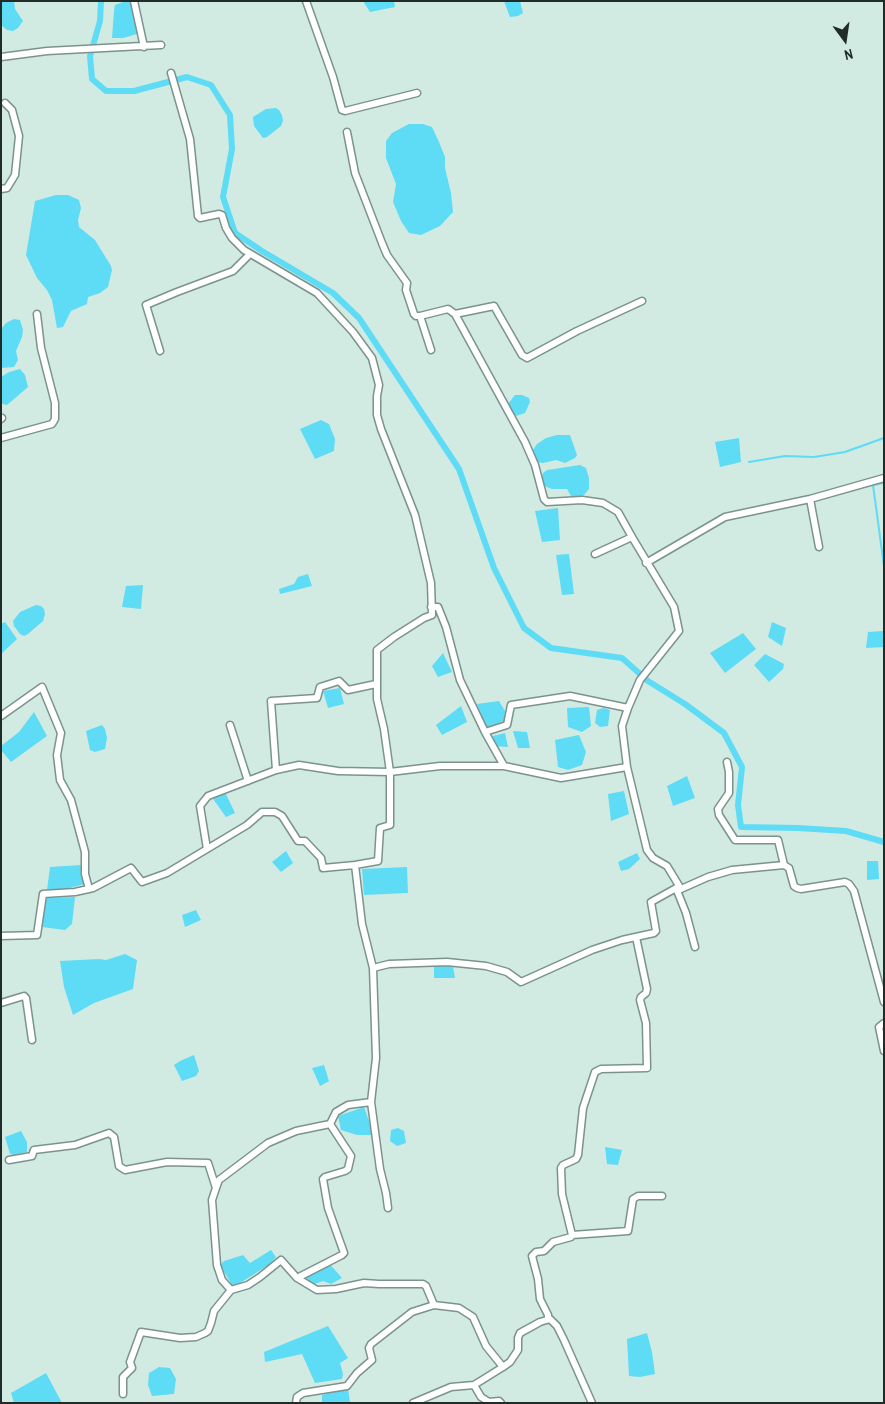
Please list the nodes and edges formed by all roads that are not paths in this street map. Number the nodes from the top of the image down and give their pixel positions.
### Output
1 (134, 1) edge
2 (306, 1) edge
3 (161, 45) dead end
4 (144, 47) junction
5 (1, 57) edge
6 (172, 75) dead end
7 (417, 94) dead end
8 (5, 103) dead end
9 (347, 132) dead end
10 (1, 190) edge
11 (250, 254) junction
12 (642, 301) dead end
13 (37, 314) dead end
14 (454, 314) junction
15 (420, 316) junction
16 (431, 350) dead end
17 (160, 351) dead end
18 (1, 438) edge
19 (884, 478) edge
20 (810, 499) junction
21 (632, 537) junction
22 (819, 547) dead end
23 (595, 554) dead end
24 (646, 563) junction
25 (431, 607) junction
26 (376, 684) junction
27 (628, 708) junction
28 (1, 716) edge
29 (230, 725) dead end
30 (485, 732) junction
31 (727, 762) dead end
32 (504, 766) junction
33 (627, 767) junction
34 (276, 770) junction
35 (390, 772) junction
36 (248, 781) junction
37 (207, 849) junction
38 (355, 865) junction
39 (784, 865) junction
40 (677, 887) junction
41 (89, 889) junction
42 (1, 936) edge
43 (636, 937) junction
44 (695, 947) dead end
45 (373, 968) junction
46 (884, 1002) edge
47 (1, 1003) edge
48 (884, 1022) edge
49 (32, 1040) dead end
50 (884, 1051) edge
51 (371, 1102) junction
52 (330, 1124) junction
53 (9, 1160) dead end
54 (216, 1188) junction
55 (662, 1196) dead end
56 (388, 1208) dead end
57 (572, 1235) junction
58 (297, 1278) junction
59 (231, 1290) junction
60 (434, 1304) junction
61 (548, 1319) junction
62 (503, 1367) junction
63 (474, 1384) junction
64 (123, 1394) dead end
65 (426, 1400) edge
66 (296, 1403) edge
67 (412, 1403) edge
68 (501, 1403) edge
69 (592, 1403) edge

1 - 4 street
2 - 7 street
3 - 4 street
4 - 5 street
6 - 11 street
8 - 10 street
9 - 15 street
11 - 17 street
11 - 25 street
12 - 14 street
13 - 18 street
14 - 15 street
14 - 21 street
15 - 16 street
19 - 20 street
20 - 22 street
20 - 24 street
21 - 23 street
21 - 24 street
24 - 27 street
25 - 26 street
25 - 30 street
26 - 34 street
26 - 35 street
27 - 30 street
27 - 33 street
28 - 41 street
29 - 36 street
30 - 32 street
31 - 39 street
32 - 33 street
32 - 35 street
33 - 40 street
34 - 35 street
34 - 36 street
35 - 38 street
36 - 37 street
37 - 38 street
37 - 41 street
38 - 45 street
39 - 40 street
39 - 46 street
40 - 43 street
40 - 44 street
41 - 42 street
43 - 45 street
43 - 57 street
45 - 51 street
47 - 49 street
48 - 50 street
51 - 52 street
51 - 56 street
52 - 54 street
52 - 58 street
53 - 54 street
54 - 59 street
55 - 57 street
57 - 61 street
58 - 59 street
58 - 60 street
59 - 64 street
60 - 62 street
60 - 66 street
61 - 62 street
61 - 69 street
62 - 63 street
63 - 65 street
63 - 68 street
65 - 67 street

